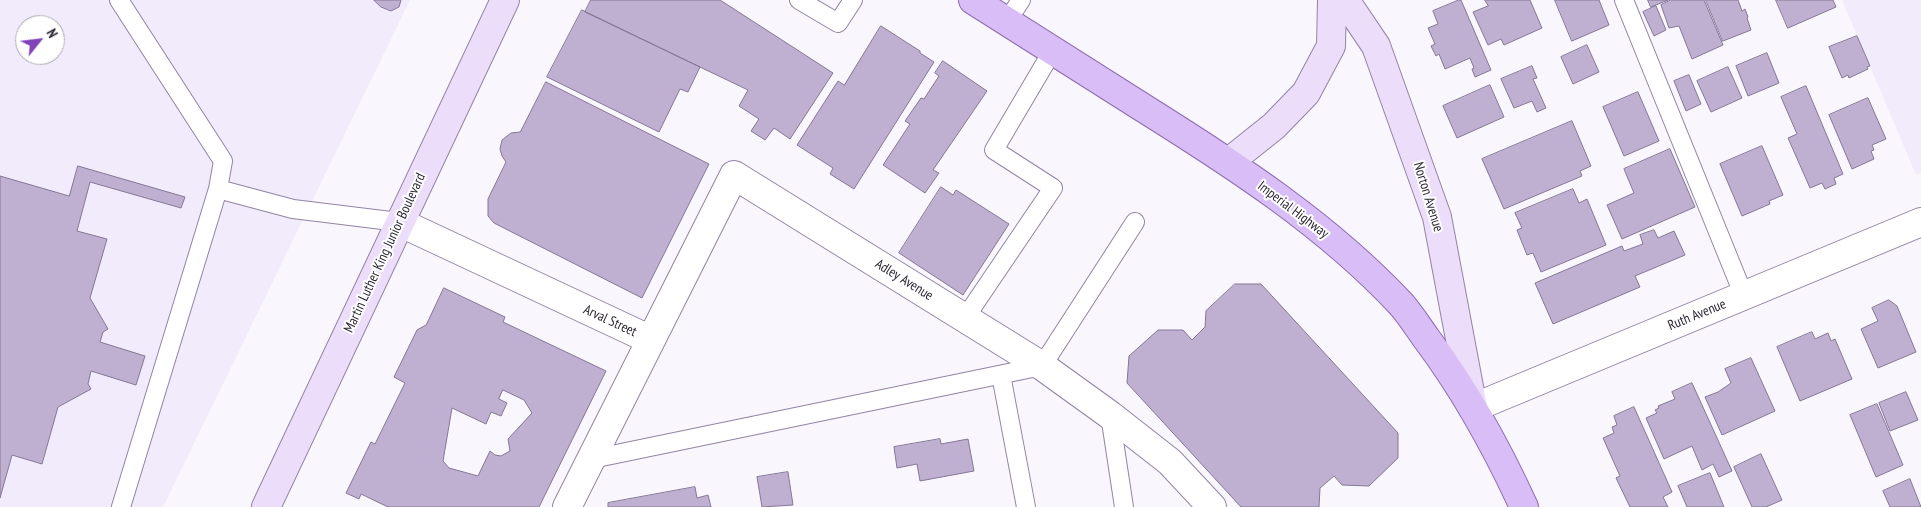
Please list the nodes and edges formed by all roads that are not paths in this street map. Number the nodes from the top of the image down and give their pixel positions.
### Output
1 (119, 0) edge
2 (505, 0) edge
3 (799, 0) edge
4 (853, 0) edge
5 (974, 0) edge
6 (1332, 0) edge
7 (1345, 0) edge
8 (1624, 0) edge
9 (1014, 11) edge
10 (1053, 50) junction
11 (1229, 162) junction
12 (218, 189) junction
13 (399, 222) junction
14 (1135, 222) dead end
15 (1921, 222) edge
16 (1744, 296) junction
17 (964, 318) junction
18 (651, 340) junction
19 (1042, 366) junction
20 (1001, 375) junction
21 (1473, 408) junction
22 (1110, 416) junction
23 (592, 459) junction
24 (121, 507) edge
25 (266, 507) edge
26 (567, 507) edge
27 (1026, 507) edge
28 (1124, 507) edge
29 (1212, 507) edge
30 (1524, 507) edge

1 - 12 lane
2 - 13 street, Martin Luther King Junior Boulevard
3 - 4 lane
5 - 9 main road, Imperial Highway
6 - 11 street
7 - 21 street, Norton Avenue
8 - 16 lane
9 - 10 main road, Imperial Highway
10 - 11 main road, Imperial Highway
10 - 17 lane
11 - 21 main road, Imperial Highway
12 - 13 lane
12 - 24 lane
13 - 18 street, Arval Street
13 - 25 street, Martin Luther King Junior Boulevard
14 - 19 lane
15 - 16 street, Ruth Avenue
16 - 21 street, Ruth Avenue
17 - 18 street, Adley Avenue
17 - 19 street, Adley Avenue
18 - 23 street, Arval Street
19 - 20 lane
19 - 22 street, Adley Avenue
20 - 23 lane
20 - 27 lane
21 - 30 main road, Imperial Highway
22 - 28 lane
22 - 29 street, Adley Avenue
23 - 26 street, Arval Street

